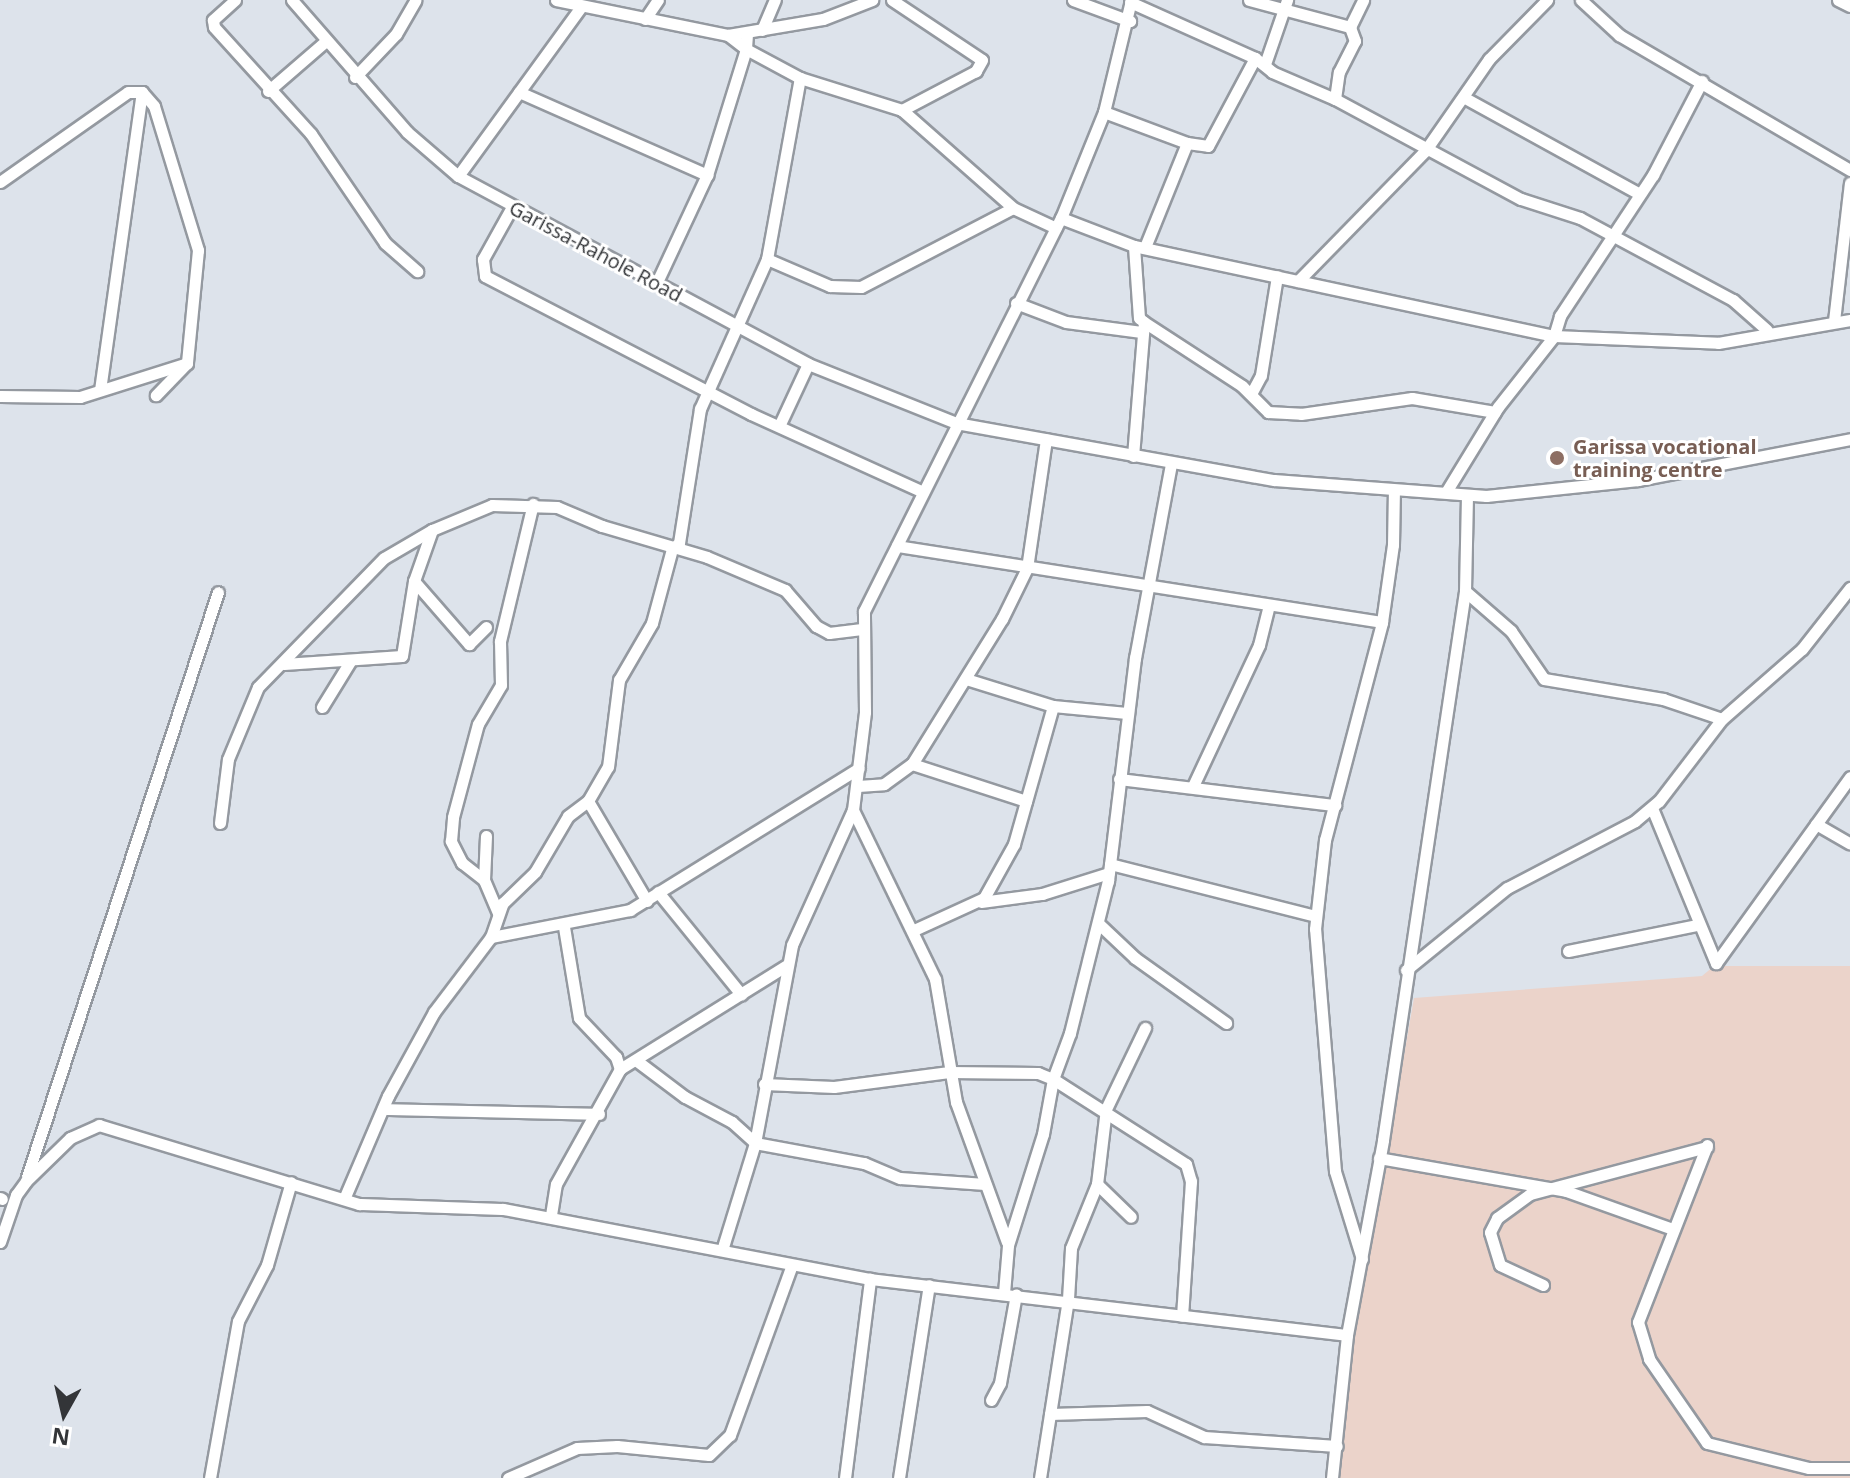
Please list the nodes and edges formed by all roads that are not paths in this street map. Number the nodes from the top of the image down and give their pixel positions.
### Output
1 (235, 0) edge
2 (292, 0) edge
3 (416, 0) edge
4 (556, 0) edge
5 (658, 0) edge
6 (775, 0) edge
7 (872, 0) edge
8 (892, 0) edge
9 (1073, 0) edge
10 (1249, 0) edge
11 (1363, 0) edge
12 (1547, 0) edge
13 (1581, 0) edge
14 (1838, 0) edge
15 (1131, 1) edge
16 (590, 5) edge
17 (1286, 5) edge
18 (1850, 6) edge
19 (645, 19) junction
20 (1130, 21) junction
21 (1350, 27) junction
22 (762, 30) junction
23 (747, 34) junction
24 (728, 35) junction
25 (326, 41) junction
26 (746, 49) junction
27 (1260, 61) junction
28 (355, 77) junction
29 (800, 78) junction
30 (1702, 81) junction
31 (268, 91) junction
32 (142, 92) junction
33 (519, 92) junction
34 (1465, 98) junction
35 (1335, 99) junction
36 (902, 110) junction
37 (1104, 112) junction
38 (1187, 143) junction
39 (1425, 151) junction
40 (1850, 170) edge
41 (707, 175) junction
42 (458, 176) junction
43 (0, 182) edge
44 (1850, 183) edge
45 (1638, 193) junction
46 (512, 207) junction
47 (1013, 208) junction
48 (1058, 223) junction
49 (1611, 238) junction
50 (1140, 246) junction
51 (767, 259) junction
52 (417, 271) dead end
53 (1277, 276) junction
54 (1298, 281) junction
55 (657, 282) junction
56 (1016, 303) junction
57 (1850, 320) edge
58 (1834, 321) junction
59 (738, 326) junction
60 (1143, 327) junction
61 (1767, 330) junction
62 (1554, 336) junction
63 (187, 363) junction
64 (808, 364) junction
65 (100, 390) junction
66 (709, 390) junction
67 (1251, 394) junction
68 (156, 395) dead end
69 (0, 396) edge
70 (1495, 412) junction
71 (956, 423) junction
72 (780, 424) junction
73 (1046, 439) junction
74 (1850, 439) edge
75 (1133, 456) junction
76 (1171, 464) junction
77 (1394, 490) junction
78 (923, 492) junction
79 (1446, 492) junction
80 (1467, 495) junction
81 (533, 504) junction
82 (432, 530) junction
83 (897, 546) junction
84 (672, 549) junction
85 (1027, 568) junction
86 (414, 581) junction
87 (1150, 587) junction
88 (1850, 588) edge
89 (1465, 591) junction
90 (218, 592) dead end
91 (1269, 605) junction
92 (1382, 622) junction
93 (486, 627) dead end
94 (862, 629) junction
95 (351, 660) junction
96 (284, 664) junction
97 (966, 679) junction
98 (1053, 706) junction
99 (322, 707) dead end
100 (1127, 713) junction
101 (1722, 719) junction
102 (912, 764) junction
103 (859, 768) junction
104 (1850, 777) edge
105 (1119, 779) junction
106 (858, 786) junction
107 (1193, 786) junction
108 (588, 801) junction
109 (1026, 801) junction
110 (1335, 805) junction
111 (1652, 808) junction
112 (853, 810) junction
113 (220, 823) dead end
114 (1816, 824) junction
115 (486, 836) dead end
116 (1850, 844) edge
117 (1109, 868) junction
118 (484, 880) junction
119 (658, 892) junction
120 (647, 901) junction
121 (981, 902) junction
122 (498, 913) junction
123 (1316, 916) junction
124 (1098, 923) junction
125 (1697, 925) junction
126 (564, 927) junction
127 (914, 930) junction
128 (491, 937) junction
129 (1568, 951) dead end
130 (787, 965) junction
131 (1406, 970) junction
132 (741, 994) junction
133 (1226, 1023) dead end
134 (1145, 1028) dead end
135 (637, 1061) junction
136 (620, 1069) junction
137 (949, 1072) junction
138 (1053, 1079) junction
139 (764, 1084) junction
140 (383, 1109) junction
141 (1106, 1109) junction
142 (599, 1114) junction
143 (755, 1143) junction
144 (1379, 1158) junction
145 (26, 1181) junction
146 (291, 1182) junction
147 (985, 1184) junction
148 (1097, 1184) junction
149 (1554, 1188) junction
150 (16, 1195) junction
151 (1, 1199) edge
152 (344, 1199) junction
153 (551, 1215) junction
154 (1131, 1217) dead end
155 (1673, 1229) junction
156 (0, 1242) edge
157 (1008, 1245) junction
158 (723, 1247) junction
159 (1362, 1260) junction
160 (791, 1267) junction
161 (870, 1279) junction
162 (929, 1285) junction
163 (1543, 1285) dead end
164 (1010, 1293) junction
165 (1068, 1299) junction
166 (1182, 1316) junction
167 (1347, 1335) junction
168 (991, 1400) dead end
169 (1050, 1414) junction
170 (1337, 1446) junction
171 (1850, 1468) edge
172 (210, 1478) edge
173 (508, 1478) edge
174 (845, 1478) edge
175 (899, 1478) edge
176 (1040, 1478) edge
177 (1332, 1478) edge

1 - 31 street
2 - 25 street, Garissa-Rahole Road
3 - 28 street
4 - 16 street
5 - 19 street
6 - 22 street
7 - 22 street
8 - 36 street
9 - 20 street
10 - 17 street
11 - 21 street
12 - 34 street
13 - 30 street
14 - 18 street
15 - 20 street
15 - 27 street
16 - 19 street
16 - 33 street
17 - 21 street
17 - 27 street
19 - 24 street
20 - 37 street
21 - 35 street
22 - 23 street
23 - 24 street
23 - 26 street
24 - 26 street
25 - 28 street, Garissa-Rahole Road
25 - 31 street
26 - 29 street
26 - 41 street
27 - 35 street
27 - 38 street
28 - 42 street, Garissa-Rahole Road
29 - 36 street
29 - 51 street
30 - 40 street
30 - 45 street
31 - 52 street
32 - 43 street
32 - 63 street
32 - 65 street
33 - 41 street
33 - 42 street
34 - 39 street
34 - 45 street
35 - 39 street
36 - 47 street
37 - 38 street
37 - 48 street
38 - 50 street
39 - 49 street
39 - 54 street
41 - 55 street
42 - 46 street, Garissa-Rahole Road
44 - 58 street
45 - 49 street
46 - 55 street, Garissa-Rahole Road
46 - 66 street
47 - 48 street
47 - 51 street
48 - 50 street
48 - 56 street
49 - 61 street
49 - 62 street
50 - 53 street
50 - 60 street
51 - 59 street
53 - 54 street
53 - 67 street
54 - 62 street
55 - 59 street, Garissa-Rahole Road
56 - 60 street
56 - 71 street
57 - 58 street
58 - 61 street
59 - 64 street, Garissa-Rahole Road
59 - 66 street
60 - 67 street
60 - 75 street
61 - 62 street
62 - 70 street
63 - 65 street
63 - 68 street
64 - 71 street, Garissa-Rahole Road
64 - 72 street
65 - 69 street
66 - 72 street
66 - 84 street
67 - 70 street
70 - 79 street
71 - 73 street, Garissa-Rahole Road
71 - 78 street
72 - 78 street
73 - 75 street, Garissa-Rahole Road
73 - 85 street
74 - 80 street, Garissa-Rahole Road
75 - 76 street, Garissa-Rahole Road
76 - 77 street, Garissa-Rahole Road
76 - 87 street
77 - 79 street, Garissa-Rahole Road
77 - 92 street
78 - 83 street
79 - 80 street, Garissa-Rahole Road
80 - 89 street
81 - 82 street
81 - 84 street
81 - 118 street
82 - 86 street
82 - 96 street
83 - 85 street
83 - 94 street
84 - 94 street
84 - 108 street
85 - 87 street
85 - 97 street
86 - 93 street
86 - 95 street
87 - 91 street
87 - 100 street
88 - 101 street
89 - 101 street
89 - 131 street
90 - 145 street
91 - 92 street
91 - 107 street
92 - 110 street
94 - 103 street
95 - 96 street
95 - 99 street
96 - 113 street
97 - 98 street
97 - 102 street
98 - 100 street
98 - 109 street
100 - 105 street
101 - 111 street
102 - 106 street
102 - 109 street
103 - 106 street
103 - 119 street
104 - 114 street
105 - 107 street
105 - 117 street
106 - 112 street
107 - 110 street
108 - 120 street
108 - 122 street
109 - 121 street
110 - 123 street
111 - 125 street
111 - 131 street
112 - 127 street
112 - 130 street
114 - 116 street
114 - 125 street
115 - 118 street
117 - 121 street
117 - 123 street
117 - 124 street
118 - 122 street
119 - 120 street
119 - 132 street
120 - 126 street
121 - 127 street
122 - 128 street
123 - 159 street
124 - 133 street
124 - 138 street
125 - 129 street
126 - 128 street
126 - 136 street
127 - 137 street
128 - 140 street
130 - 132 street
130 - 139 street
131 - 144 street
132 - 135 street
134 - 141 street
135 - 136 street
135 - 143 street
136 - 142 street
137 - 138 street
137 - 139 street
137 - 147 street
138 - 141 street
138 - 157 street
139 - 143 street
140 - 142 street
140 - 152 street
141 - 148 street
141 - 166 street
142 - 153 street
143 - 147 street
143 - 158 street
144 - 149 street
144 - 159 street
145 - 146 street
145 - 150 street
146 - 152 street
146 - 172 street
147 - 157 street
148 - 154 street
148 - 165 street
149 - 155 street
149 - 155 street
149 - 163 street
150 - 151 street
150 - 156 street
152 - 153 street
153 - 158 street
155 - 171 street
157 - 164 street
158 - 160 street
159 - 167 street
160 - 161 street
160 - 173 street
161 - 162 street
161 - 174 street
162 - 164 street
162 - 175 street
164 - 165 street
164 - 168 street
165 - 166 street
165 - 169 street
166 - 167 street
167 - 170 street
169 - 170 street
169 - 176 street
170 - 177 street

